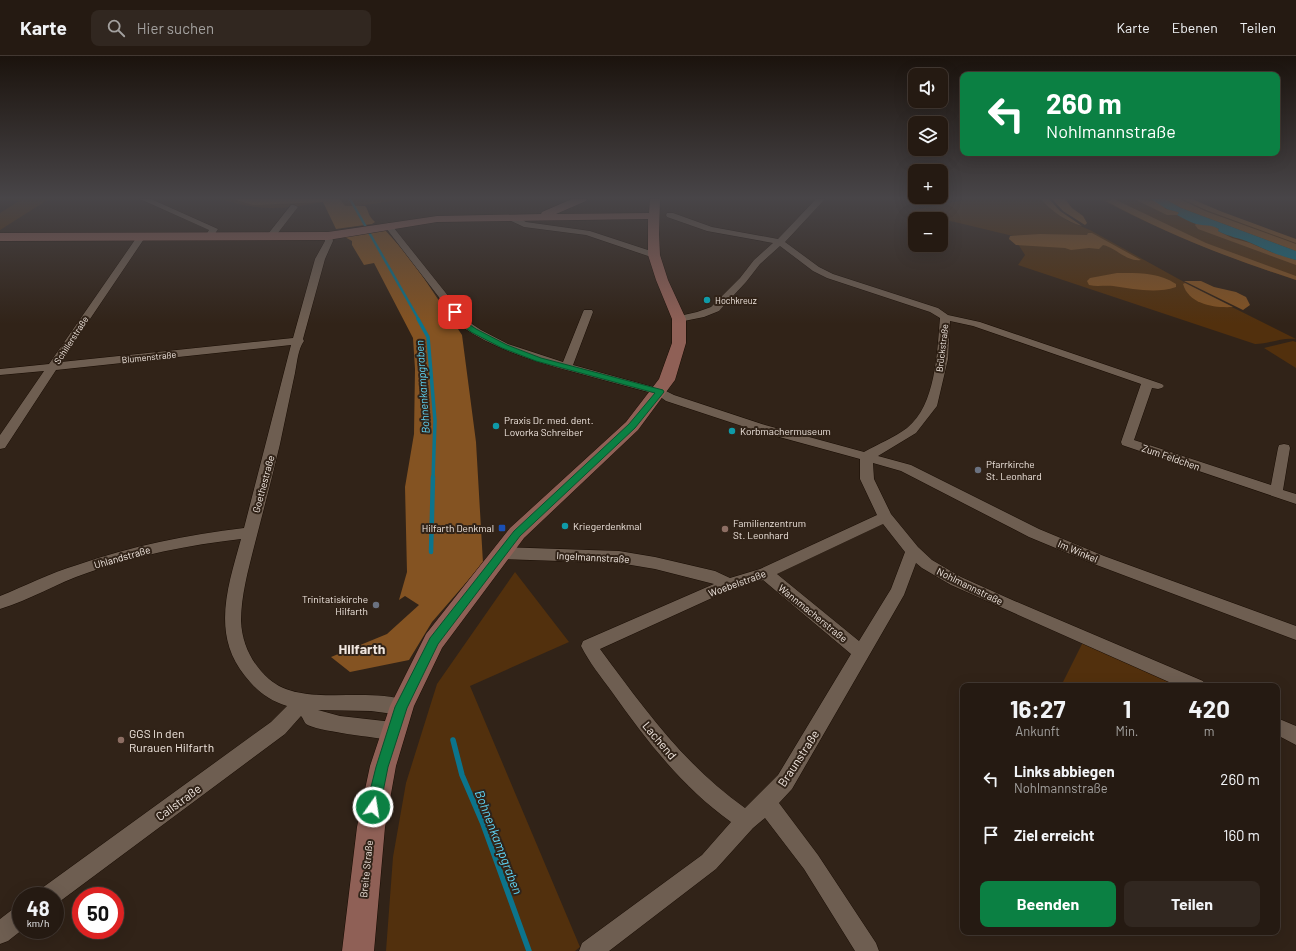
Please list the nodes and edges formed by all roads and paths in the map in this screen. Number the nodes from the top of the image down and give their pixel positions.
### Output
1 (139, 241) edge
2 (329, 241) edge
3 (400, 241) edge
4 (613, 241) edge
5 (654, 241) edge
6 (773, 241) edge
7 (780, 242) junction
8 (654, 255) junction
9 (588, 312) dead end
10 (945, 317) junction
11 (678, 319) junction
12 (299, 341) junction
13 (567, 366) junction
14 (53, 367) junction
15 (0, 372) edge
16 (660, 392) junction
17 (0, 445) edge
18 (1284, 448) dead end
19 (866, 457) junction
20 (1276, 493) junction
21 (1296, 499) edge
22 (885, 517) junction
23 (250, 533) junction
24 (913, 551) junction
25 (501, 553) junction
26 (765, 573) junction
27 (729, 584) junction
28 (0, 603) edge
29 (1296, 633) edge
30 (589, 646) joint
31 (862, 653) junction
32 (1190, 683) edge
33 (302, 702) junction
34 (397, 719) junction
35 (1280, 728) edge
36 (1296, 736) edge
37 (766, 802) junction
38 (746, 821) junction
39 (62, 887) edge
40 (358, 951) edge
41 (590, 951) edge
42 (868, 951) edge

1 - 14 street, Schillerstraße
2 - 12 street, Goethestraße
3 - 13 street
4 - 8 street
5 - 8 main road, Breite Straße
6 - 7 street
7 - 10 street, Brückstraße
7 - 11 street
8 - 11 main road, Breite Straße
9 - 13 street
10 - 19 street, Brückstraße
10 - 20 street, Zum Feldchen
11 - 16 main road, Breite Straße
12 - 14 street, Blumenstraße
12 - 23 street, Goethestraße
13 - 16 street
14 - 15 street, Blumenstraße
14 - 17 street, Schillerstraße
16 - 19 street
16 - 25 main road, Breite Straße
18 - 20 street
19 - 22 street, Nohlmannstraße
19 - 29 street, Im Winkel
20 - 21 street, Zum Feldchen
22 - 24 street, Nohlmannstraße
22 - 26 street, Woebelstraße
23 - 28 street, Uhlandstraße
23 - 33 street, Goethestraße
24 - 31 street, Braunstraße
24 - 32 street, Nohlmannstraße
25 - 27 street, Ingelmannstraße
25 - 34 main road, Breite Straße
26 - 27 street, Woebelstraße
26 - 31 street, Wannmacherstraße
27 - 30 street, Woebelstraße
30 - 38 street, Lachend
31 - 37 street, Braunstraße
33 - 34 street, Goethestraße
33 - 34 street
33 - 39 street, Callstraße
34 - 40 main road, Breite Straße
35 - 36 street
37 - 38 street, Braunstraße
37 - 42 street
38 - 41 street, Braunstraße

